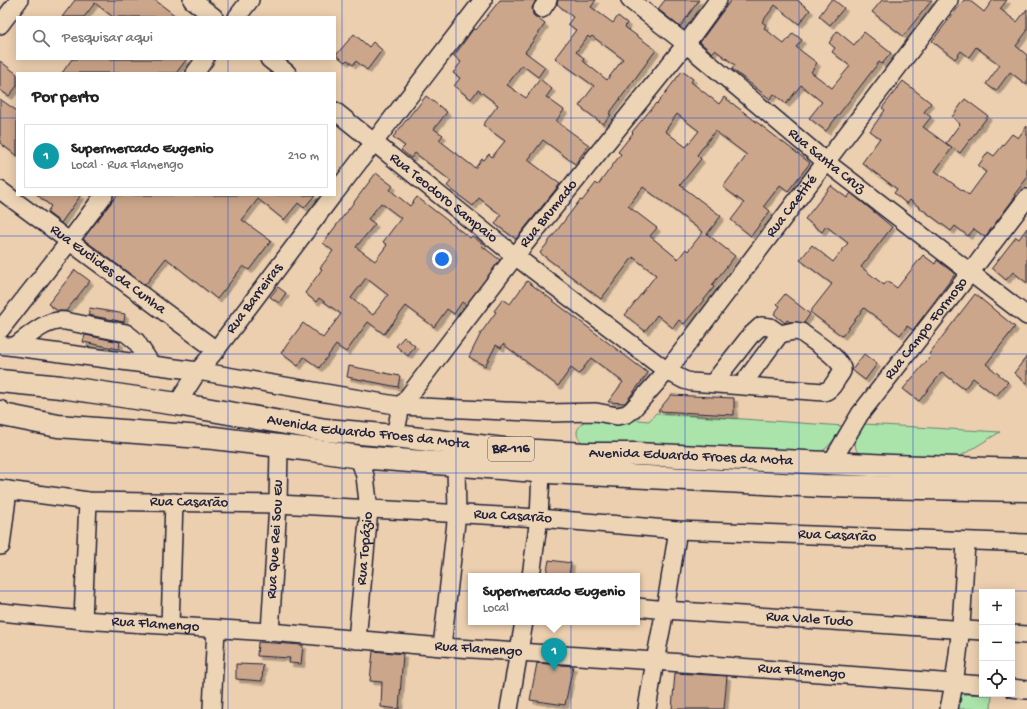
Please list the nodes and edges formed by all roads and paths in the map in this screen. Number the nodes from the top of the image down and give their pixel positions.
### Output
1 (19, 0) edge
2 (192, 0) edge
3 (250, 0) edge
4 (484, 0) edge
5 (630, 0) edge
6 (718, 0) edge
7 (949, 0) edge
8 (213, 16) edge
9 (238, 16) edge
10 (0, 25) edge
11 (686, 44) junction
12 (204, 60) edge
13 (270, 60) edge
14 (196, 72) edge
15 (286, 72) edge
16 (336, 111) edge
17 (374, 141) junction
18 (826, 162) junction
19 (0, 190) edge
20 (336, 191) edge
21 (103, 196) edge
22 (332, 196) edge
23 (1027, 198) edge
24 (70, 242) junction
25 (515, 256) junction
26 (970, 273) junction
27 (1027, 316) edge
28 (0, 330) edge
29 (780, 334) junction
30 (8, 345) edge
31 (216, 350) junction
32 (152, 364) junction
33 (198, 371) junction
34 (667, 371) junction
35 (0, 381) edge
36 (714, 383) junction
37 (742, 385) junction
38 (177, 404) junction
39 (401, 406) junction
40 (0, 412) edge
41 (395, 436) junction
42 (279, 446) junction
43 (359, 457) junction
44 (831, 463) junction
45 (456, 465) junction
46 (1027, 470) edge
47 (541, 472) junction
48 (4, 490) edge
49 (1027, 490) edge
50 (88, 501) junction
51 (174, 502) junction
52 (278, 504) junction
53 (370, 510) junction
54 (457, 513) junction
55 (539, 518) junction
56 (678, 530) junction
57 (966, 540) junction
58 (1027, 543) edge
59 (1, 546) edge
60 (532, 573) edge
61 (640, 607) edge
62 (665, 610) junction
63 (0, 612) edge
64 (83, 620) junction
65 (524, 625) edge
66 (170, 626) junction
67 (216, 629) junction
68 (961, 629) junction
69 (979, 631) edge
70 (270, 632) junction
71 (1015, 634) edge
72 (1027, 636) edge
73 (357, 640) junction
74 (442, 647) junction
75 (519, 652) junction
76 (655, 661) junction
77 (954, 683) junction
78 (979, 685) edge
79 (1015, 688) edge
80 (1027, 690) edge
81 (212, 709) edge
82 (510, 709) edge
83 (647, 709) edge
84 (949, 709) edge

1 - 10 street
2 - 8 street
3 - 9 street
4 - 17 street, Rua Barreiras
5 - 11 street, Rua Santa Cruz
6 - 11 street, Rua Brumado
7 - 18 street, Rua Caetité
11 - 18 street, Rua Santa Cruz
11 - 25 street, Rua Brumado
12 - 14 street
13 - 15 street
16 - 17 street, Rua Teodoro Sampaio
17 - 20 street, Rua Barreiras
17 - 25 street, Rua Teodoro Sampaio
18 - 26 street, Rua Santa Cruz
18 - 34 street, Rua Caetité
19 - 24 street, Rua Euclides da Cunha
21 - 24 street
22 - 31 street, Rua Barreiras
23 - 26 street, Rua Campo Formoso
24 - 28 street
24 - 31 street, Rua Euclides da Cunha
25 - 34 street, Rua Teodoro Sampaio
25 - 39 street, Rua Brumado
26 - 27 street, Rua Santa Cruz
26 - 44 street, Rua Campo Formoso
29 - 36 street
29 - 37 street
29 - 37 street, Rua Teodoro Sampaio
30 - 32 street
30 - 32 street
31 - 33 street, Rua Barreiras
32 - 33 street
33 - 38 street, Rua Barreiras
33 - 39 street
34 - 36 street, Rua Teodoro Sampaio
34 - 39 street, Rua Caetité
35 - 38 highway, Avenida Eduardo Froes da Mota / BR-116
36 - 37 street, Rua Teodoro Sampaio
38 - 41 highway, Avenida Eduardo Froes da Mota / BR-116
39 - 41 street, Rua Brumado
40 - 42 highway, Avenida Eduardo Froes da Mota
41 - 44 highway, Avenida Eduardo Froes da Mota / BR-116
42 - 43 highway, Avenida Eduardo Froes da Mota
42 - 52 street, Rua Que Rei Sou Eu
43 - 45 highway, Avenida Eduardo Froes da Mota
43 - 53 street, Rua Topázio
44 - 46 highway, Avenida Eduardo Froes da Mota / BR-116
45 - 47 highway, Avenida Eduardo Froes da Mota
45 - 54 street
47 - 49 highway, Avenida Eduardo Froes da Mota
47 - 55 street
48 - 50 street, Rua Casarão
48 - 59 street
50 - 51 street, Rua Casarão
50 - 64 street
51 - 52 street, Rua Casarão
51 - 66 street
52 - 53 street, Rua Casarão
52 - 70 street, Rua Que Rei Sou Eu
53 - 54 street, Rua Casarão
53 - 73 street, Rua Topázio
54 - 55 street, Rua Casarão
54 - 74 street
55 - 56 street, Rua Casarão
55 - 60 street
56 - 57 street, Rua Casarão
56 - 62 street
57 - 58 street, Rua Casarão
57 - 68 street
61 - 62 street, Rua Vale Tudo
62 - 68 street, Rua Vale Tudo
62 - 76 street
63 - 64 street, Rua Flamengo
64 - 66 street, Rua Flamengo
65 - 75 street
66 - 67 street, Rua Flamengo
67 - 70 street, Rua Flamengo
67 - 81 street
68 - 69 street, Rua Vale Tudo
68 - 77 street
70 - 73 street, Rua Flamengo
71 - 72 street
73 - 74 street, Rua Flamengo
74 - 75 street, Rua Flamengo
75 - 76 street, Rua Flamengo
75 - 82 street
76 - 77 street, Rua Flamengo
76 - 83 street
77 - 78 street, Rua Flamengo
77 - 84 street
79 - 80 street

